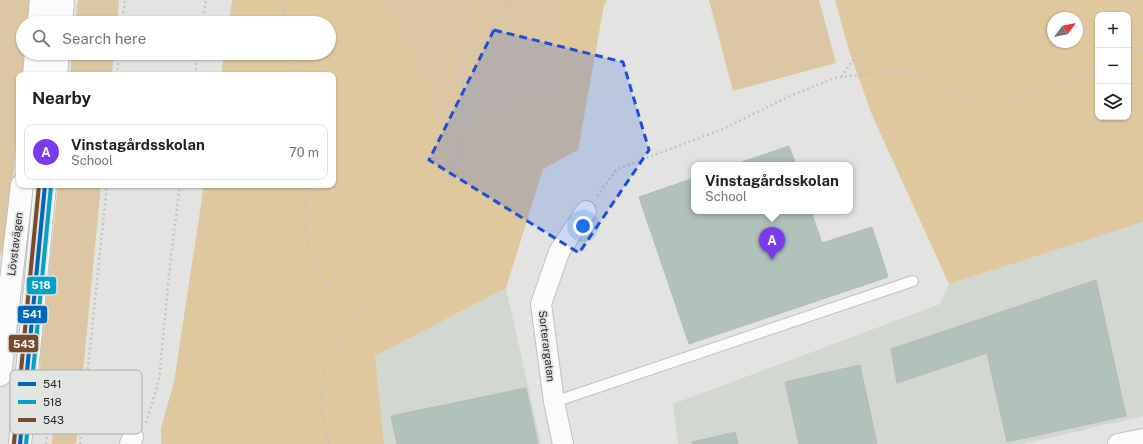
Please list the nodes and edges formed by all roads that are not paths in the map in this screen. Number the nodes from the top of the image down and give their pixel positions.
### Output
1 (41, 0) edge
2 (63, 0) edge
3 (40, 16) edge
4 (62, 16) edge
5 (35, 60) edge
6 (57, 60) edge
7 (34, 72) edge
8 (56, 72) edge
9 (22, 188) edge
10 (45, 188) edge
11 (586, 211) road end
12 (913, 281) dead end
13 (27, 370) edge
14 (0, 374) edge
15 (554, 402) junction
16 (21, 434) edge
17 (1143, 439) edge
18 (20, 444) edge
19 (563, 444) edge
20 (1118, 444) edge

1 - 3 street
2 - 4 street
5 - 7 street
6 - 8 street
9 - 14 street, Lövstavägen
10 - 13 street
11 - 15 street, Sorterargatan
12 - 15 lane
15 - 19 street, Sorterargatan
16 - 18 street
17 - 20 street

